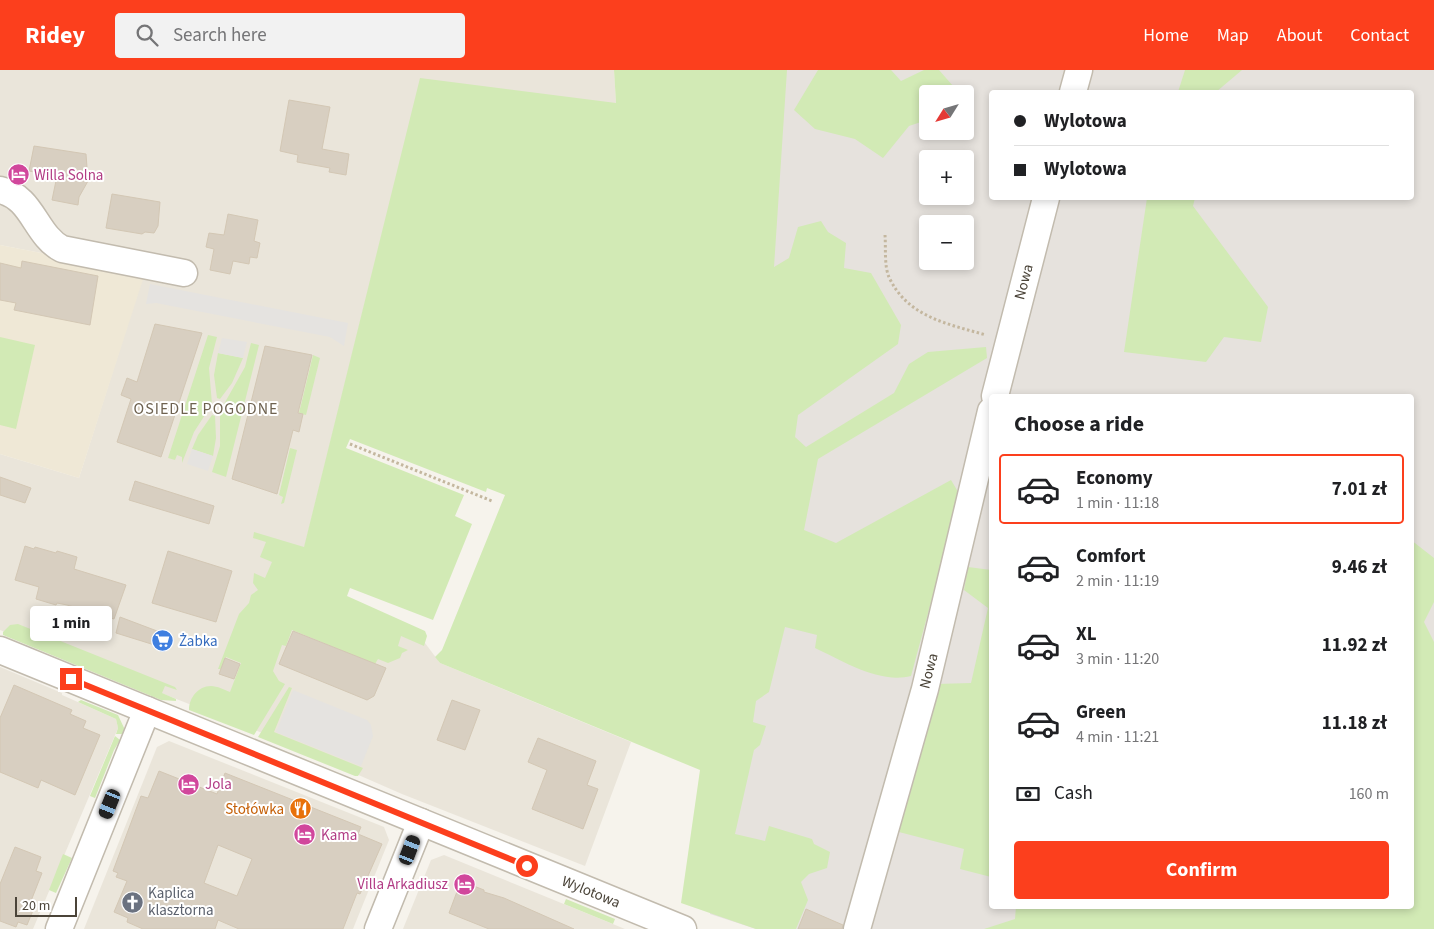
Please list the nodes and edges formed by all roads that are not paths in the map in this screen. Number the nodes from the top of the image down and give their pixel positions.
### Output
1 (1079, 70) edge
2 (1074, 90) edge
3 (0, 190) edge
4 (1045, 200) edge
5 (184, 273) dead end
6 (995, 394) edge
7 (989, 419) edge
8 (0, 650) edge
9 (147, 710) junction
10 (421, 822) junction
11 (59, 929) edge
12 (378, 929) edge
13 (683, 929) edge
14 (857, 929) edge

1 - 2 street
3 - 5 street
4 - 6 street, Nowa
7 - 14 street, Nowa
8 - 9 street, Wylotowa
9 - 10 street, Wylotowa
9 - 11 street
10 - 12 street
10 - 13 street, Wylotowa

